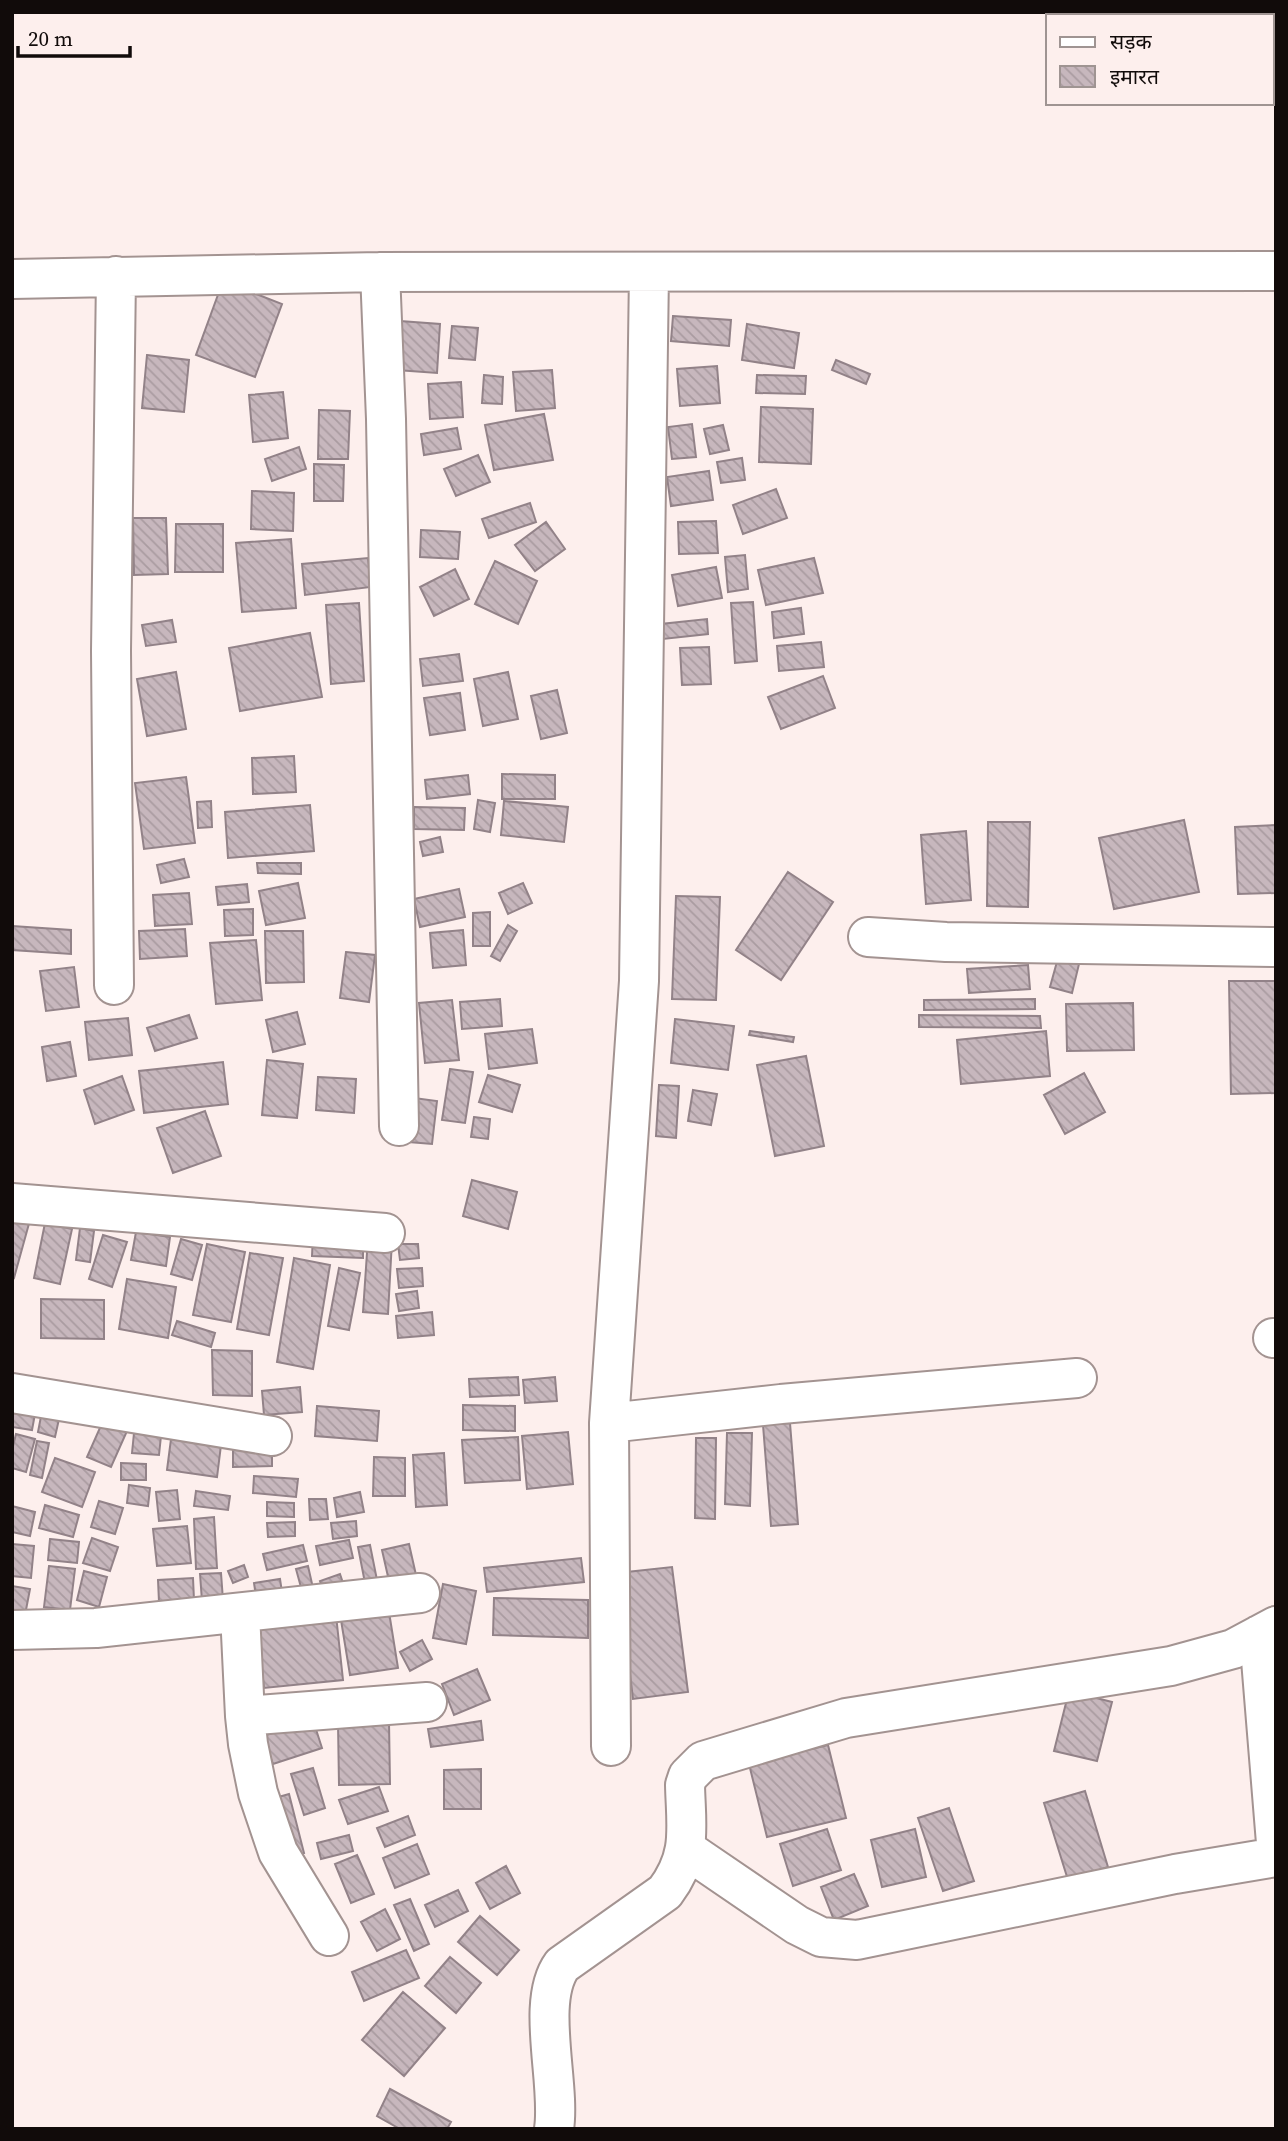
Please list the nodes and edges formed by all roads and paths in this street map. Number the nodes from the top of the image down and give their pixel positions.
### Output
1 (1276, 271) edge
2 (380, 272) junction
3 (649, 272) junction
4 (116, 276) junction
5 (12, 279) edge
6 (868, 937) dead end
7 (1276, 947) edge
8 (114, 985) dead end
9 (399, 1126) dead end
10 (12, 1203) edge
11 (385, 1233) dead end
12 (1077, 1378) dead end
13 (12, 1393) edge
14 (609, 1423) junction
15 (272, 1436) dead end
16 (420, 1593) dead end
17 (240, 1613) junction
18 (12, 1630) edge
19 (1268, 1630) edge
20 (427, 1702) dead end
21 (245, 1716) junction
22 (611, 1746) dead end
23 (1276, 1843) edge
24 (687, 1850) junction
25 (1276, 1857) edge
26 (329, 1936) dead end
27 (554, 2129) edge

1 - 3 street
2 - 3 street
2 - 4 street
2 - 9 street
3 - 14 street
4 - 5 street
4 - 8 street
6 - 7 street
10 - 11 street
12 - 14 street
13 - 15 street
14 - 22 street
16 - 17 street
17 - 18 street
17 - 21 street
19 - 23 street
19 - 24 street
20 - 21 street
21 - 26 street
24 - 25 street
24 - 27 street

